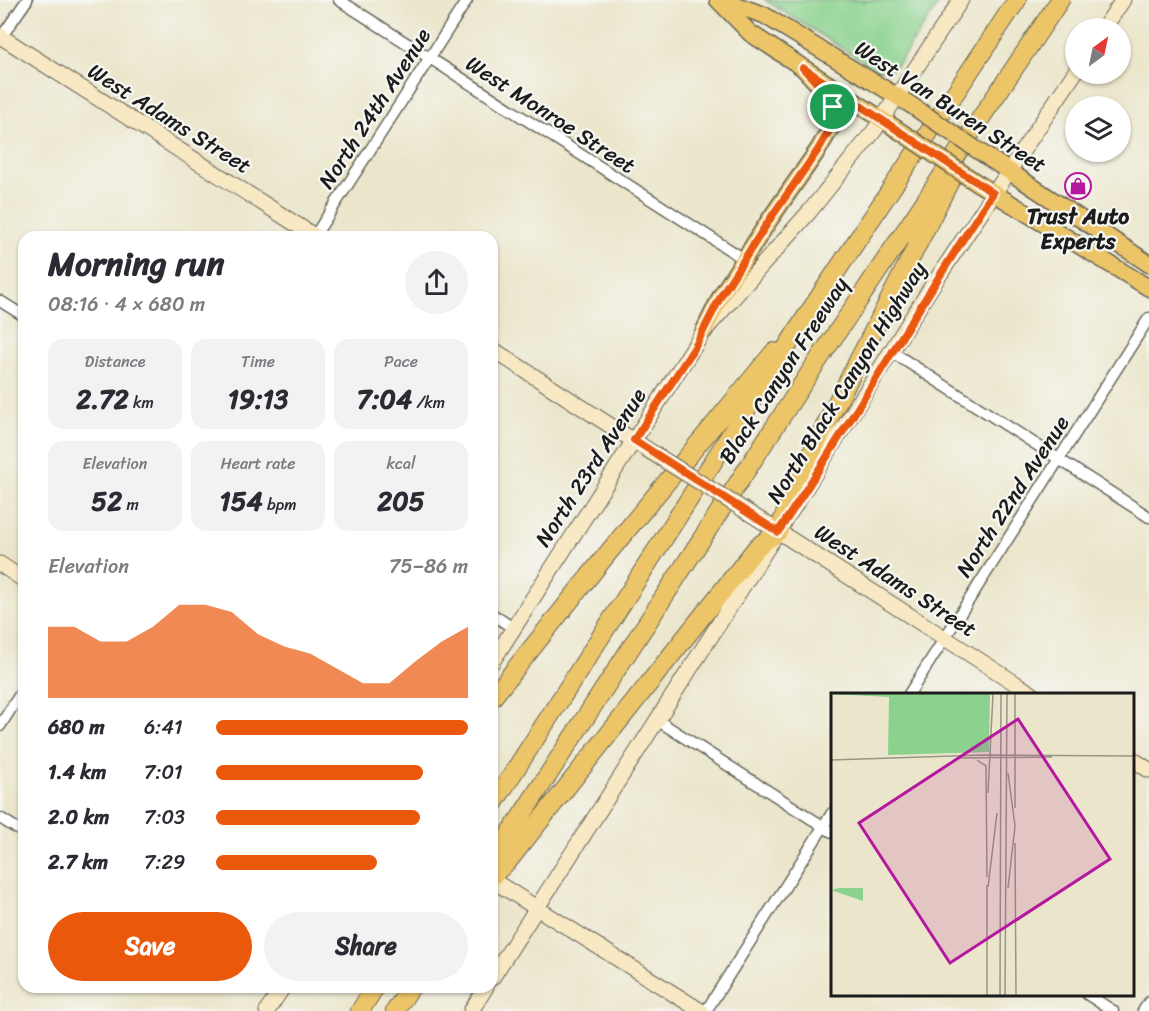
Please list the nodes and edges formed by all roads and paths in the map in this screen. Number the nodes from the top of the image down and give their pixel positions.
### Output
1 (27, 0) edge
2 (339, 0) edge
3 (467, 0) edge
4 (719, 0) edge
5 (961, 0) edge
6 (1017, 0) edge
7 (1060, 0) edge
8 (1123, 0) edge
9 (1111, 18) edge
10 (0, 37) edge
11 (429, 59) junction
12 (803, 68) junction
13 (1067, 84) edge
14 (904, 101) junction
15 (889, 124) junction
16 (975, 126) junction
17 (1008, 171) junction
18 (993, 193) junction
19 (306, 231) edge
20 (319, 231) edge
21 (744, 259) junction
22 (1149, 264) edge
23 (1149, 288) edge
24 (0, 301) edge
25 (18, 312) edge
26 (806, 317) junction
27 (1149, 318) edge
28 (704, 331) junction
29 (892, 352) junction
30 (498, 353) edge
31 (634, 440) junction
32 (1059, 459) junction
33 (1149, 517) edge
34 (778, 532) junction
35 (0, 564) edge
36 (18, 576) edge
37 (498, 619) edge
38 (513, 628) junction
39 (945, 638) junction
40 (498, 652) edge
41 (498, 691) edge
42 (910, 693) edge
43 (1030, 693) edge
44 (18, 698) edge
45 (657, 720) junction
46 (0, 726) edge
47 (1134, 760) edge
48 (1149, 770) edge
49 (498, 797) edge
50 (0, 818) edge
51 (18, 829) edge
52 (828, 829) edge
53 (498, 852) edge
54 (498, 872) edge
55 (498, 882) edge
56 (537, 908) junction
57 (498, 969) edge
58 (274, 993) edge
59 (371, 993) edge
60 (407, 993) edge
61 (482, 993) edge
62 (1090, 996) edge
63 (1149, 1002) edge
64 (267, 1011) edge
65 (360, 1011) edge
66 (395, 1011) edge
67 (471, 1011) edge
68 (701, 1011) edge
69 (706, 1011) edge
70 (1113, 1011) edge
71 (1143, 1011) edge

1 - 10 street
2 - 11 street, West Monroe Street
3 - 11 street, North 24th Avenue
4 - 12 main road, West Van Buren Street
4 - 14 main road, West Van Buren Street
5 - 14 main road
6 - 26 highway, Black Canyon Freeway
7 - 16 highway, Black Canyon Freeway
8 - 9 main road
10 - 19 main road, West Adams Street
11 - 20 street, North 24th Avenue
11 - 21 street, West Monroe Street
12 - 15 main road, West Van Buren Street
12 - 21 main road
13 - 17 main road, North Black Canyon Highway
14 - 15 main road
14 - 17 main road, West Van Buren Street, bridge
15 - 18 main road, West Van Buren Street, bridge
15 - 28 main road
16 - 34 highway
16 - 53 highway, Black Canyon Freeway
17 - 18 main road, North Black Canyon Highway
17 - 22 main road, West Van Buren Street
18 - 23 main road, West Van Buren Street
18 - 29 main road, North Black Canyon Highway
21 - 28 main road
24 - 25 street
26 - 41 highway
26 - 49 highway, Black Canyon Freeway
27 - 32 street, North 22nd Avenue
28 - 31 main road, North 23rd Avenue
29 - 32 street
29 - 34 main road, North Black Canyon Highway
30 - 31 main road, West Adams Street
31 - 34 main road, West Adams Street, bridge
31 - 38 main road, North 23rd Avenue
32 - 33 street
32 - 39 street, North 22nd Avenue
34 - 39 main road, West Adams Street
34 - 45 main road, North Black Canyon Highway
34 - 54 highway
35 - 36 main road
37 - 38 street
38 - 40 main road, North 23rd Avenue
39 - 42 street, North 22nd Avenue
39 - 43 main road, West Adams Street
44 - 46 street
45 - 52 street
45 - 56 main road, North Black Canyon Highway
47 - 48 main road
50 - 51 street
52 - 69 street
55 - 56 main road
56 - 57 main road, North Black Canyon Highway
56 - 68 main road
58 - 64 main road
59 - 65 highway
60 - 66 highway
61 - 67 main road
62 - 70 street
63 - 71 street

